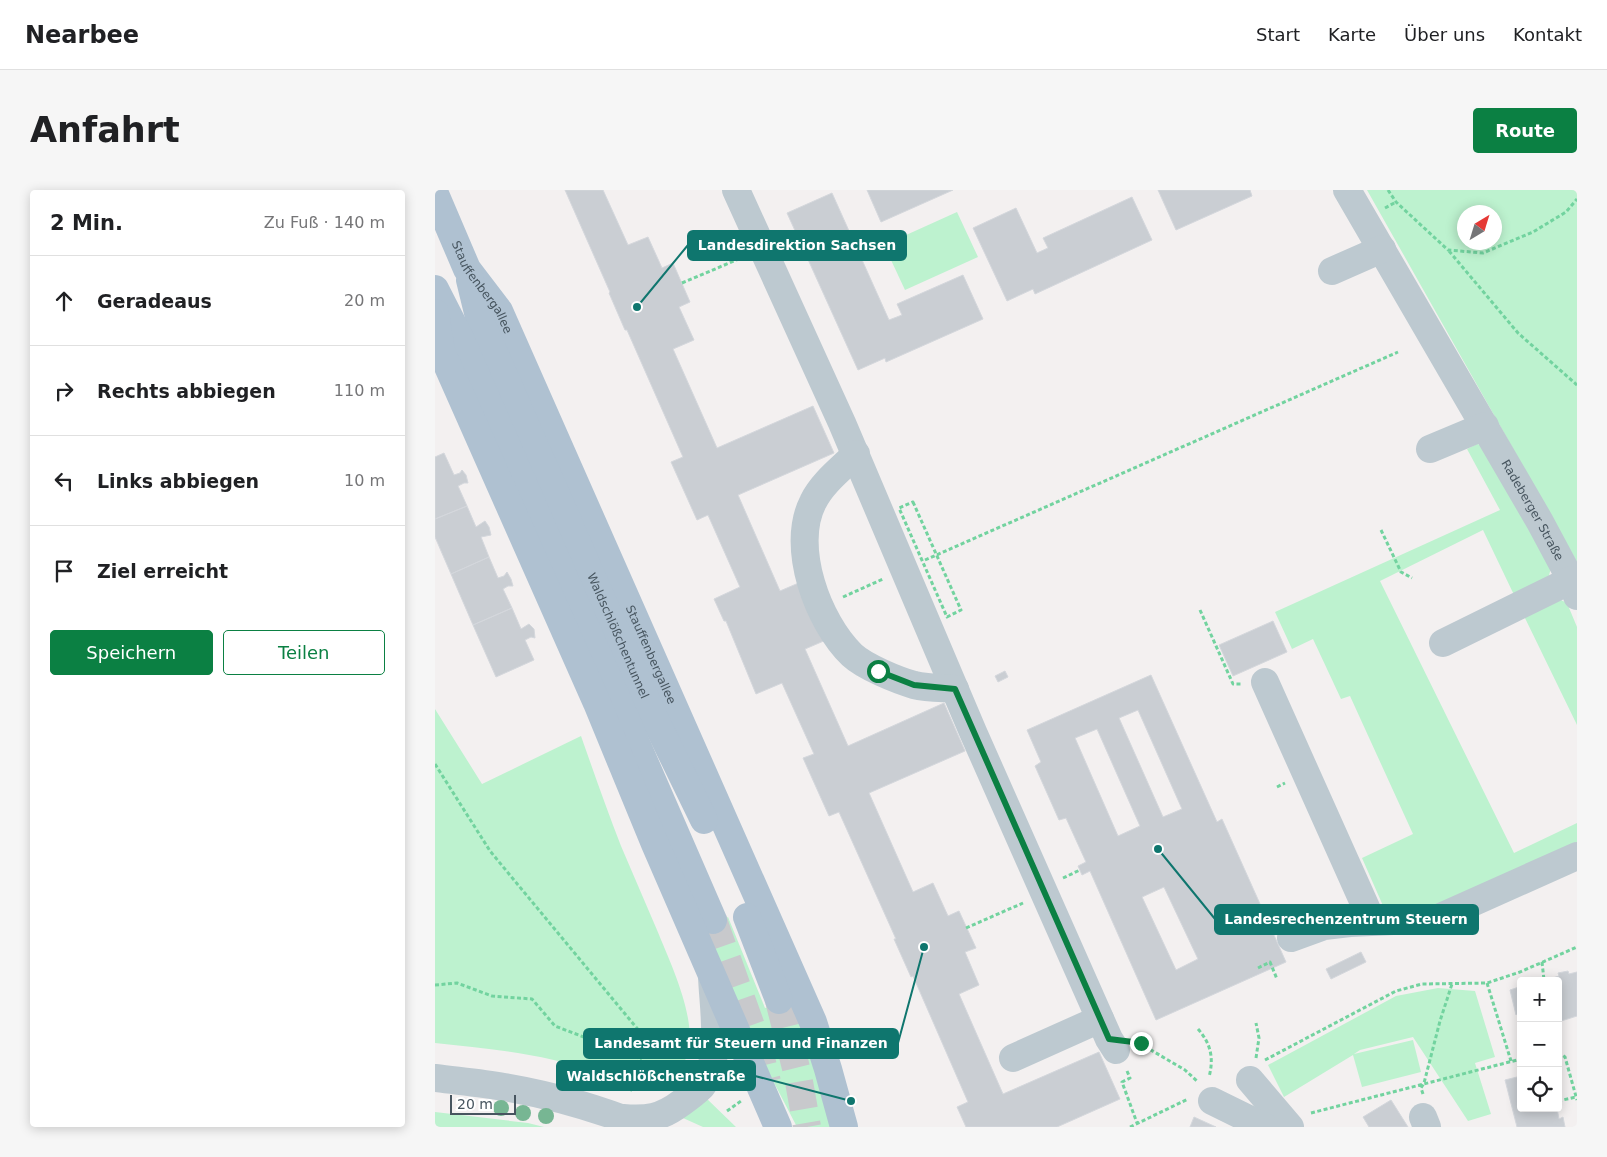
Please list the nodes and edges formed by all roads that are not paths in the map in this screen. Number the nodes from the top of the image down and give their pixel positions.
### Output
1 (736, 190) edge
2 (1347, 190) edge
3 (435, 194) edge
4 (1382, 249) junction
5 (467, 269) junction
6 (1332, 271) dead end
7 (435, 289) edge
8 (435, 313) edge
9 (1485, 426) junction
10 (1430, 449) dead end
11 (856, 454) junction
12 (1574, 588) edge
13 (1443, 644) dead end
14 (1265, 682) road end
15 (955, 689) junction
16 (1577, 856) edge
17 (713, 920) tunnel mouth
18 (1372, 922) junction
19 (1291, 938) dead end
20 (712, 974) junction
21 (779, 1000) tunnel mouth
22 (1013, 1058) dead end
23 (1255, 1068) road end
24 (435, 1078) edge
25 (1206, 1089) road end
26 (633, 1122) edge
27 (1281, 1126) edge
28 (778, 1127) edge
29 (843, 1127) edge

1 - 11 street
2 - 4 street, Radeberger Straße
3 - 5 main road, Stauffenbergallee
4 - 6 street
4 - 9 street, Radeberger Straße
5 - 21 main road, Waldschlößchentunnel
5 - 29 main road, Stauffenbergallee
7 - 17 main road, Waldschlößchentunnel
8 - 20 main road
9 - 10 street
9 - 12 street, Radeberger Straße
11 - 15 street
11 - 15 street
12 - 13 street
14 - 18 street
15 - 22 street
16 - 18 street
18 - 19 street
20 - 26 street
20 - 28 main road
23 - 27 street
24 - 26 street
25 - 27 street

